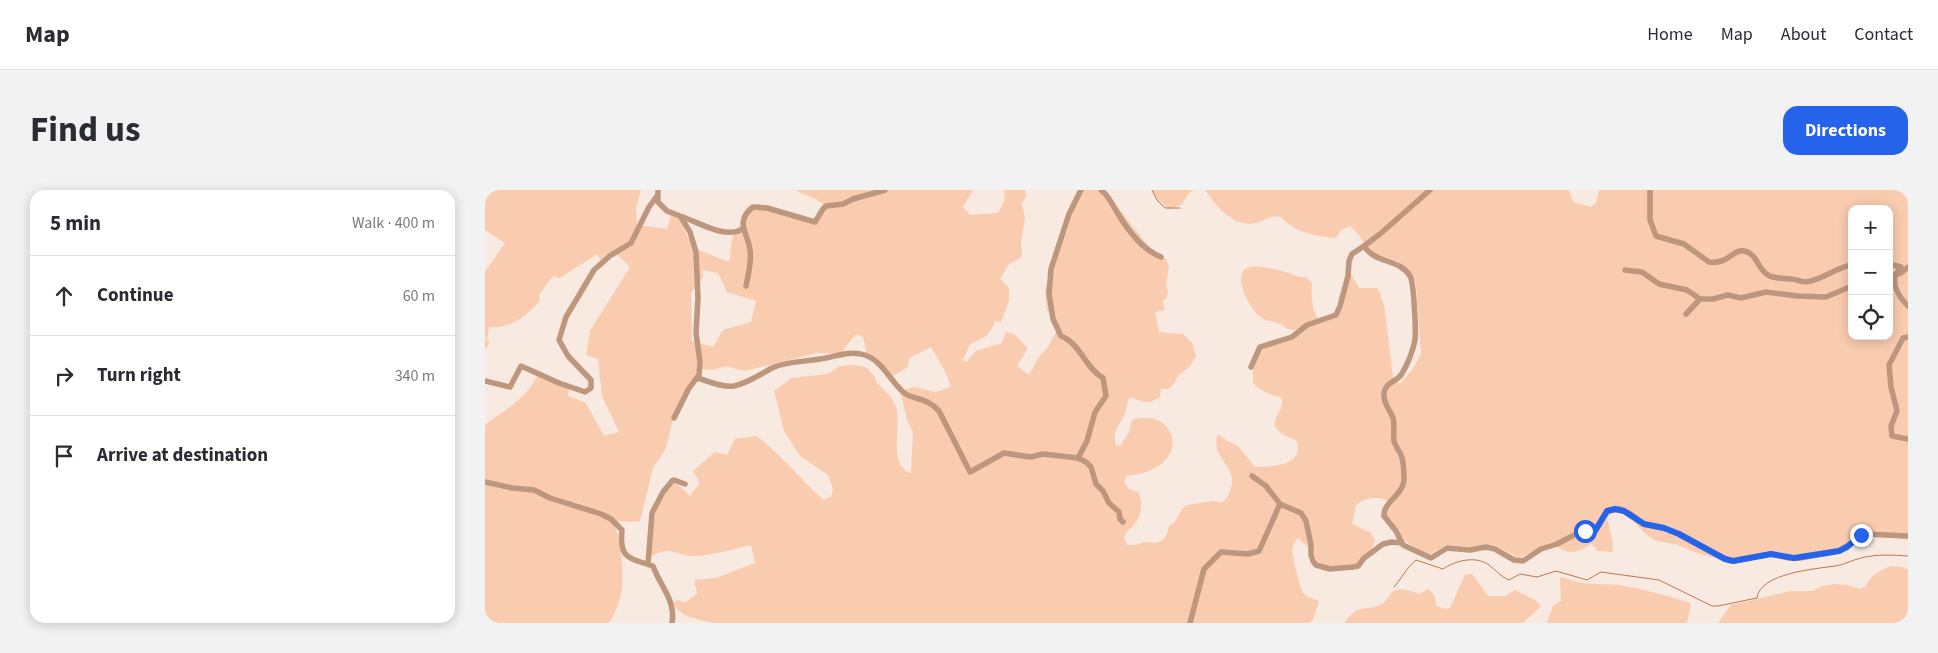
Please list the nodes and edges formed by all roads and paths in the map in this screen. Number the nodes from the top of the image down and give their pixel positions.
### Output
1 (885, 190) edge
2 (1081, 190) edge
3 (1101, 190) edge
4 (1430, 190) edge
5 (1650, 190) edge
6 (658, 193) edge
7 (680, 216) junction
8 (742, 229) junction
9 (1364, 246) junction
10 (1161, 257) dead end
11 (1848, 265) edge
12 (1893, 265) edge
13 (1908, 267) edge
14 (1625, 270) dead end
15 (1893, 276) edge
16 (746, 286) dead end
17 (1848, 288) edge
18 (1700, 299) junction
19 (1908, 306) edge
20 (1686, 314) dead end
21 (1908, 338) edge
22 (1251, 367) dead end
23 (697, 378) junction
24 (485, 382) edge
25 (674, 418) dead end
26 (1908, 438) edge
27 (1078, 458) junction
28 (1252, 476) dead end
29 (485, 482) edge
30 (685, 484) dead end
31 (1280, 504) junction
32 (1123, 522) dead end
33 (1908, 536) edge
34 (1402, 543) junction
35 (648, 564) junction
36 (671, 623) edge
37 (1190, 623) edge

1 - 8 street
2 - 27 street
3 - 10 street
4 - 9 street
5 - 11 street
6 - 7 street
6 - 24 street
7 - 8 street
7 - 23 street
8 - 16 street
9 - 22 street
9 - 34 street
12 - 15 street
13 - 15 street
14 - 18 street
15 - 19 street
17 - 18 street
18 - 20 street
21 - 26 street
23 - 25 street
23 - 27 street
27 - 32 street
28 - 31 street
29 - 35 street
30 - 35 street
31 - 34 street
31 - 37 street
33 - 34 street
35 - 36 street

